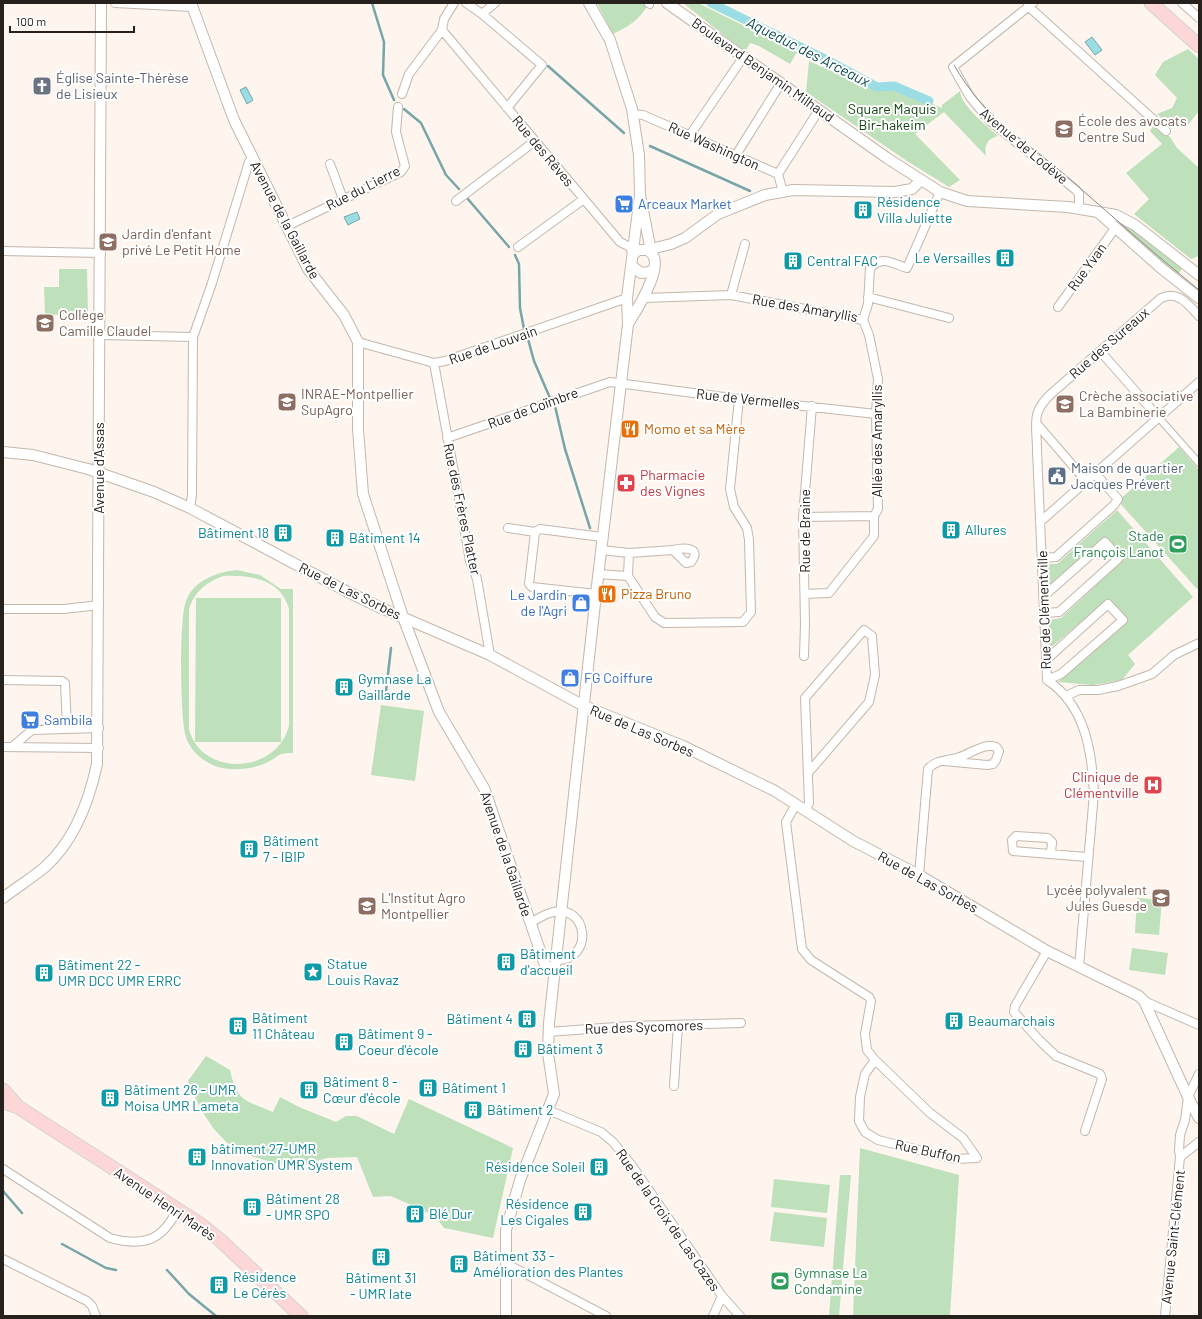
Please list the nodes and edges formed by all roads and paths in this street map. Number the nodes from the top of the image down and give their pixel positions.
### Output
1 (101, 3) edge
2 (115, 3) edge
3 (454, 3) edge
4 (466, 3) edge
5 (495, 3) edge
6 (590, 3) edge
7 (667, 3) edge
8 (1151, 3) edge
9 (1182, 3) edge
10 (192, 5) edge
11 (1031, 5) edge
12 (482, 14) junction
13 (1199, 18) edge
14 (442, 30) junction
15 (1199, 46) edge
16 (744, 56) junction
17 (782, 83) junction
18 (402, 94) dead end
19 (398, 107) dead end
20 (507, 108) junction
21 (820, 110) junction
22 (633, 114) junction
23 (1166, 131) dead end
24 (690, 135) junction
25 (535, 141) junction
26 (736, 155) junction
27 (252, 158) junction
28 (330, 164) dead end
29 (778, 174) junction
30 (921, 180) junction
31 (783, 192) junction
32 (940, 192) junction
33 (640, 195) junction
34 (343, 199) junction
35 (584, 199) junction
36 (456, 201) dead end
37 (1079, 208) junction
38 (1099, 212) junction
39 (287, 226) junction
40 (1116, 227) junction
41 (745, 244) dead end
42 (518, 247) dead end
43 (3, 251) edge
44 (651, 251) junction
45 (100, 253) junction
46 (633, 255) junction
47 (632, 266) junction
48 (654, 268) junction
49 (1199, 275) edge
50 (731, 295) junction
51 (868, 297) junction
52 (627, 298) junction
53 (645, 298) junction
54 (1199, 298) edge
55 (1058, 307) dead end
56 (1199, 316) edge
57 (949, 318) dead end
58 (863, 320) junction
59 (628, 324) junction
60 (100, 335) junction
61 (193, 337) junction
62 (358, 342) junction
63 (1100, 351) junction
64 (434, 363) junction
65 (1199, 382) edge
66 (619, 384) junction
67 (739, 399) junction
68 (812, 406) junction
69 (876, 414) junction
70 (1160, 418) junction
71 (1037, 424) junction
72 (447, 438) junction
73 (3, 452) edge
74 (1199, 463) edge
75 (1095, 473) junction
76 (100, 474) junction
77 (1086, 481) junction
78 (190, 508) junction
79 (874, 516) junction
80 (803, 517) junction
81 (1040, 522) junction
82 (508, 528) dead end
83 (535, 532) junction
84 (602, 538) junction
85 (601, 550) junction
86 (673, 550) dead end
87 (629, 553) junction
88 (1043, 558) junction
89 (598, 574) junction
90 (628, 576) junction
91 (596, 594) junction
92 (805, 594) junction
93 (1044, 596) junction
94 (99, 605) junction
95 (3, 609) edge
96 (1045, 613) junction
97 (403, 617) junction
98 (1199, 643) edge
99 (490, 655) junction
100 (804, 656) dead end
101 (1046, 660) junction
102 (3, 680) edge
103 (1047, 680) junction
104 (1066, 696) junction
105 (584, 706) junction
106 (67, 728) junction
107 (99, 728) junction
108 (3, 747) edge
109 (12, 747) junction
110 (99, 748) junction
111 (944, 761) junction
112 (808, 773) junction
113 (796, 804) junction
114 (806, 810) junction
115 (1051, 854) junction
116 (1087, 857) junction
117 (919, 875) junction
118 (3, 898) edge
119 (561, 912) junction
120 (530, 923) junction
121 (1047, 951) junction
122 (555, 960) junction
123 (1079, 967) junction
124 (554, 970) junction
125 (1144, 1001) junction
126 (741, 1023) dead end
127 (678, 1025) junction
128 (1199, 1025) edge
129 (548, 1032) junction
130 (875, 1060) junction
131 (1199, 1074) edge
132 (674, 1086) dead end
133 (3, 1090) edge
134 (1188, 1097) junction
135 (3, 1102) edge
136 (18, 1107) junction
137 (548, 1110) junction
138 (1199, 1118) edge
139 (1185, 1120) junction
140 (1085, 1131) dead end
141 (1199, 1142) edge
142 (1180, 1157) junction
143 (3, 1169) edge
144 (177, 1210) junction
145 (3, 1259) edge
146 (505, 1263) junction
147 (722, 1296) junction
148 (96, 1316) edge
149 (300, 1316) edge
150 (506, 1316) edge
151 (606, 1316) edge
152 (713, 1316) edge
153 (740, 1316) edge
154 (1165, 1316) edge

1 - 45 street, Avenue d'Assas
2 - 10 street
3 - 14 street
4 - 12 street, Rue des Rêves
5 - 12 street
6 - 22 street
7 - 16 street, Boulevard Benjamin Milhaud
8 - 15 main road
9 - 13 street
10 - 27 street, Avenue de la Gaillarde
11 - 23 street
11 - 37 street, Avenue de Lodève
12 - 20 street, Rue des Rêves
14 - 18 street
14 - 20 street
16 - 17 street, Boulevard Benjamin Milhaud
16 - 24 street
17 - 21 street, Boulevard Benjamin Milhaud
17 - 26 street
19 - 34 street, Rue du Lierre
20 - 25 street, Rue des Rêves
21 - 29 street
21 - 30 street, Boulevard Benjamin Milhaud
22 - 24 street, Rue Washington
22 - 33 street
24 - 26 street, Rue Washington
25 - 35 street, Rue des Rêves
25 - 36 street
26 - 29 street, Rue Washington
27 - 39 street, Avenue de la Gaillarde
27 - 61 street
28 - 34 street
29 - 31 street, Rue Washington
30 - 31 street
30 - 32 street, Boulevard Benjamin Milhaud
31 - 44 street
32 - 37 street, Boulevard Benjamin Milhaud
32 - 51 street, Rue des Amaryllis
33 - 44 street
33 - 46 street
34 - 39 street, Rue du Lierre
35 - 42 street
35 - 46 street, Rue des Rêves
37 - 38 street
38 - 40 street
38 - 49 street
39 - 62 street, Avenue de la Gaillarde
40 - 54 street
40 - 55 street, Rue Yvan
41 - 50 street
43 - 45 street
44 - 46 street
44 - 48 street
45 - 60 street, Avenue d'Assas
46 - 47 street
47 - 48 street
47 - 52 street
48 - 53 street
50 - 53 street, Rue des Amaryllis
50 - 58 street, Rue des Amaryllis
51 - 57 street
51 - 58 street, Rue des Amaryllis
52 - 59 street
52 - 64 street, Rue de Louvain
53 - 59 street
56 - 63 street, Rue des Sureaux
58 - 69 street, Allée des Amaryllis
59 - 66 street
60 - 61 street
60 - 76 street, Avenue d'Assas
61 - 78 street
62 - 64 street, Rue de Louvain
62 - 97 street, Avenue de la Gaillarde
63 - 70 street
63 - 71 street, Rue des Sureaux
64 - 72 street, Rue des Frères Platter
65 - 70 street
66 - 67 street, Rue de Vermelles
66 - 72 street, Rue de Coïmbre
66 - 84 street
67 - 68 street, Rue de Vermelles
67 - 90 street
68 - 69 street, Rue de Vermelles
68 - 80 street, Rue de Braine
69 - 79 street, Allée des Amaryllis
70 - 74 street
70 - 75 street
71 - 77 street
71 - 81 street, Rue des Sureaux
72 - 99 street, Rue des Frères Platter
73 - 76 street, Rue de Las Sorbes
75 - 77 street
75 - 88 street
76 - 78 street, Rue de Las Sorbes
76 - 94 street, Avenue d'Assas
77 - 81 street
78 - 97 street, Rue de Las Sorbes
79 - 80 street, Allée des Amaryllis
79 - 92 street
80 - 92 street, Rue de Braine
81 - 88 street, Rue de Clémentville
82 - 83 street
83 - 84 street
83 - 91 street
84 - 85 street
85 - 87 street
85 - 89 street
86 - 87 street
87 - 90 street
88 - 93 street, Rue de Clémentville
89 - 90 street
89 - 91 street
91 - 105 street
92 - 100 street, Rue de Braine
93 - 96 street, Rue de Clémentville
93 - 96 street
94 - 95 street
94 - 107 street, Avenue d'Assas
96 - 101 street, Rue de Clémentville
97 - 99 street, Rue de Las Sorbes
97 - 120 street, Avenue de la Gaillarde
98 - 104 street
99 - 105 street, Rue de Las Sorbes
101 - 103 street, Rue de Clémentville
101 - 103 street
102 - 106 street
103 - 104 street, Rue de Clémentville
104 - 116 street, Rue de Clémentville
105 - 113 street, Rue de Las Sorbes
105 - 119 street
106 - 107 street
106 - 109 street
107 - 110 street, Avenue d'Assas
108 - 109 street
109 - 110 street
110 - 118 street, Avenue d'Assas
111 - 111 street
111 - 117 street
112 - 112 street
112 - 114 street
113 - 114 street, Rue de Las Sorbes
113 - 130 street, Rue Buffon
114 - 117 street, Rue de Las Sorbes
115 - 115 street
115 - 116 street
116 - 123 street, Rue de Clémentville
117 - 121 street, Rue de Las Sorbes
119 - 120 street
119 - 122 street
119 - 122 street
120 - 124 street, Avenue de la Gaillarde
121 - 123 street, Rue de Las Sorbes
121 - 140 street
122 - 124 street
123 - 125 street, Rue de Las Sorbes
124 - 129 street
125 - 128 street
125 - 134 street, Rue de Las Sorbes
126 - 127 street, Rue des Sycomores
127 - 129 street, Rue des Sycomores
127 - 132 street
129 - 137 street
130 - 130 street, Rue Buffon
131 - 134 street, Avenue Saint-Clément
133 - 136 main road, Avenue Henri Marès
134 - 138 street, Rue de Las Sorbes
134 - 139 street, Avenue Saint-Clément
135 - 136 main road, Avenue Henri Marès
136 - 144 main road, Avenue Henri Marès
137 - 146 street
137 - 147 street, Rue de la Croix de Las Cazes
138 - 139 street
139 - 142 street, Avenue Saint-Clément
141 - 142 street, Avenue Saint-Clément
142 - 154 street, Avenue Saint-Clément
143 - 144 street
144 - 149 main road, Avenue Henri Marès
145 - 148 street
146 - 150 street
146 - 151 street
147 - 152 street
147 - 153 street, Rue de la Croix de Las Cazes

